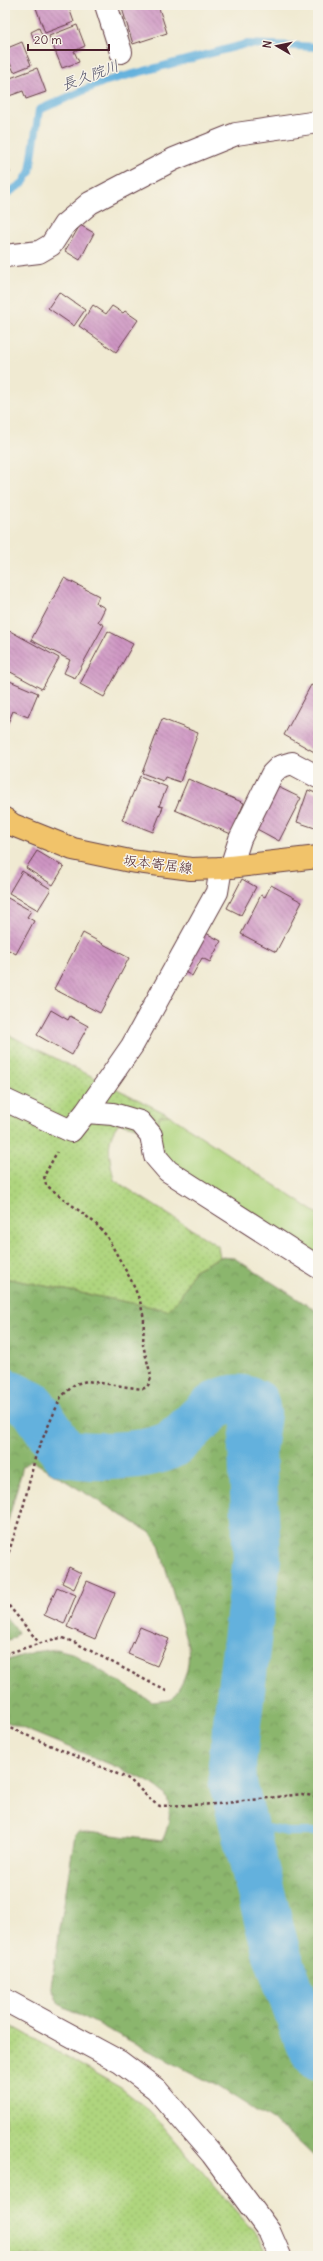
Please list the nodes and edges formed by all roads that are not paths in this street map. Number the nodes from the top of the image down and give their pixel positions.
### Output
1 (106, 5) edge
2 (121, 52) dead end
3 (318, 122) edge
4 (5, 256) edge
5 (318, 777) edge
6 (5, 819) edge
7 (318, 857) edge
8 (226, 868) junction
9 (5, 1100) edge
10 (86, 1112) junction
11 (318, 1267) edge
12 (5, 2000) edge
13 (280, 2256) edge

1 - 2 street
3 - 4 street
5 - 8 street
6 - 8 main road, 坂本寄居線
7 - 8 main road, 坂本寄居線
8 - 10 street
9 - 10 street
10 - 11 street
12 - 13 street

